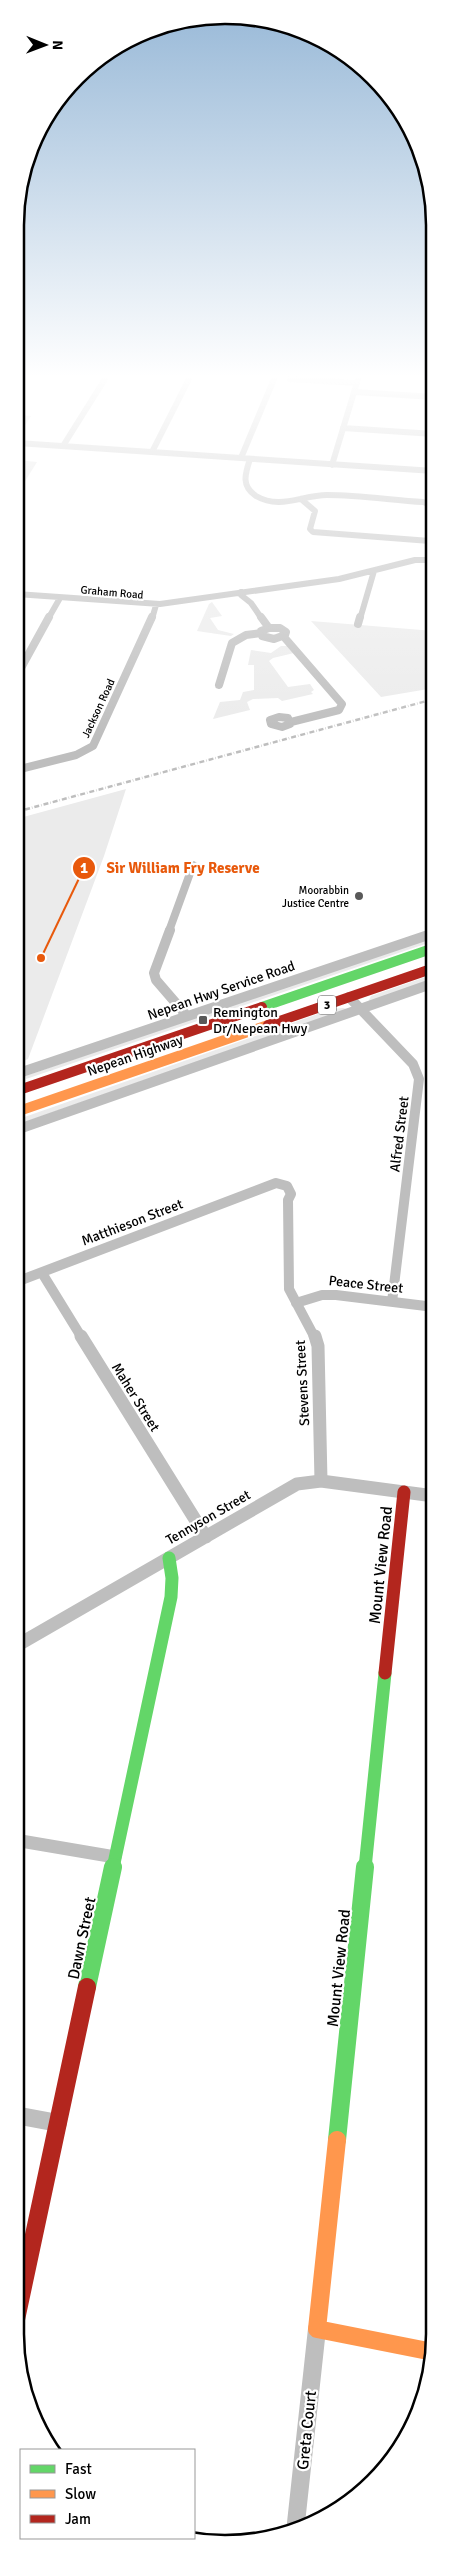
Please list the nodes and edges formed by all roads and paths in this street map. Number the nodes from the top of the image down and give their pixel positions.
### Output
1 (261, 498) edge
2 (305, 498) edge
3 (373, 498) edge
4 (301, 499) junction
5 (426, 503) edge
6 (426, 541) edge
7 (426, 560) edge
8 (374, 570) junction
9 (362, 573) junction
10 (370, 582) junction
11 (243, 594) junction
12 (24, 595) edge
13 (60, 598) junction
14 (156, 605) junction
15 (358, 624) dead end
16 (273, 628) junction
17 (260, 633) junction
18 (284, 637) junction
19 (24, 663) edge
20 (218, 685) dead end
21 (291, 722) dead end
22 (24, 768) edge
23 (193, 865) dead end
24 (426, 936) edge
25 (426, 951) edge
26 (426, 971) edge
27 (426, 986) edge
28 (349, 997) junction
29 (361, 1009) junction
30 (187, 1016) junction
31 (24, 1072) edge
32 (24, 1087) edge
33 (24, 1095) edge
34 (34, 1106) junction
35 (24, 1109) edge
36 (24, 1127) edge
37 (259, 1189) joint
38 (286, 1193) joint
39 (42, 1273) junction
40 (24, 1279) edge
41 (392, 1302) junction
42 (296, 1303) junction
43 (426, 1306) edge
44 (321, 1481) junction
45 (404, 1492) junction
46 (426, 1495) edge
47 (206, 1536) junction
48 (169, 1558) junction
49 (24, 1641) edge
50 (24, 1842) edge
51 (115, 1857) junction
52 (24, 2116) edge
53 (58, 2123) junction
54 (24, 2282) edge
55 (317, 2329) junction
56 (426, 2351) edge
57 (295, 2523) edge

1 - 4 street
2 - 4 street
3 - 5 street
4 - 6 street
7 - 8 street, Graham Road
8 - 9 street, Graham Road
8 - 10 street
9 - 10 street
9 - 11 street, Graham Road
10 - 15 street
11 - 14 street, Graham Road
11 - 16 street
12 - 13 street, Graham Road
13 - 14 street, Graham Road
13 - 19 street
14 - 22 street, Jackson Road
16 - 17 street
16 - 18 street
17 - 18 street
17 - 20 street
18 - 21 street
23 - 30 street
24 - 30 street, Nepean Hwy Service Road
25 - 32 main road, Nepean Highway / 3
26 - 28 main road, Nepean Highway / 3
27 - 29 street
28 - 29 street, Alfred Street
28 - 34 main road, Nepean Highway / 3
29 - 36 street
29 - 41 street, Alfred Street
30 - 31 street, Nepean Hwy Service Road
33 - 34 main road
34 - 35 main road, Nepean Highway / 3
37 - 38 street, Matthieson Street
37 - 39 street, Matthieson Street
38 - 42 street, Stevens Street
39 - 40 street, Matthieson Street
39 - 47 street, Maher Street
41 - 42 street, Peace Street
41 - 43 street, Peace Street
42 - 44 street, Stevens Street
44 - 45 street, Tennyson Street
44 - 47 street, Tennyson Street
45 - 46 street, Tennyson Street
45 - 55 main road, Mount View Road
47 - 48 street, Tennyson Street
48 - 49 street, Tennyson Street
48 - 51 main road, Dawn Street
50 - 51 street
51 - 53 main road, Dawn Street
52 - 53 street
53 - 54 main road, Dawn Street
55 - 56 main road
55 - 57 street, Greta Court

